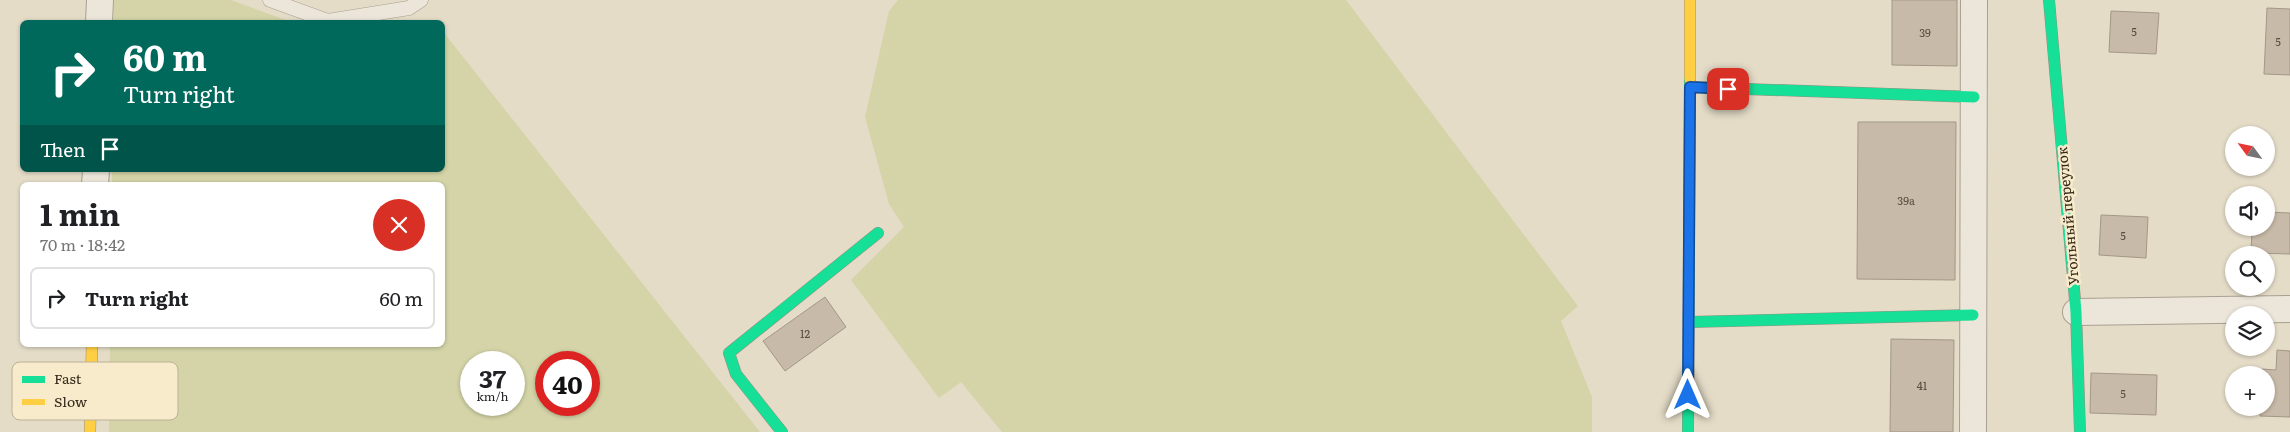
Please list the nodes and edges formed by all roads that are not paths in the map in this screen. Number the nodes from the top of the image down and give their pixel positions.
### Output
1 (100, 0) edge
2 (270, 0) edge
3 (421, 0) edge
4 (1690, 0) edge
5 (1974, 0) edge
6 (2049, 0) edge
7 (99, 20) edge
8 (325, 20) edge
9 (334, 20) edge
10 (1690, 87) junction
11 (1974, 97) junction
12 (878, 233) dead end
13 (2290, 309) edge
14 (2076, 312) junction
15 (1973, 315) junction
16 (1688, 322) junction
17 (92, 347) edge
18 (92, 362) edge
19 (782, 432) edge
20 (1688, 432) edge
21 (1973, 432) edge
22 (2080, 432) edge

1 - 7 street
2 - 8 lane
3 - 9 lane
4 - 10 street
5 - 11 street
6 - 14 street, Угольный переулок
10 - 11 street
10 - 16 street
11 - 15 street
12 - 19 street
13 - 14 street
14 - 22 street, Угольный переулок
15 - 16 street
15 - 21 street
16 - 20 street
17 - 18 street

